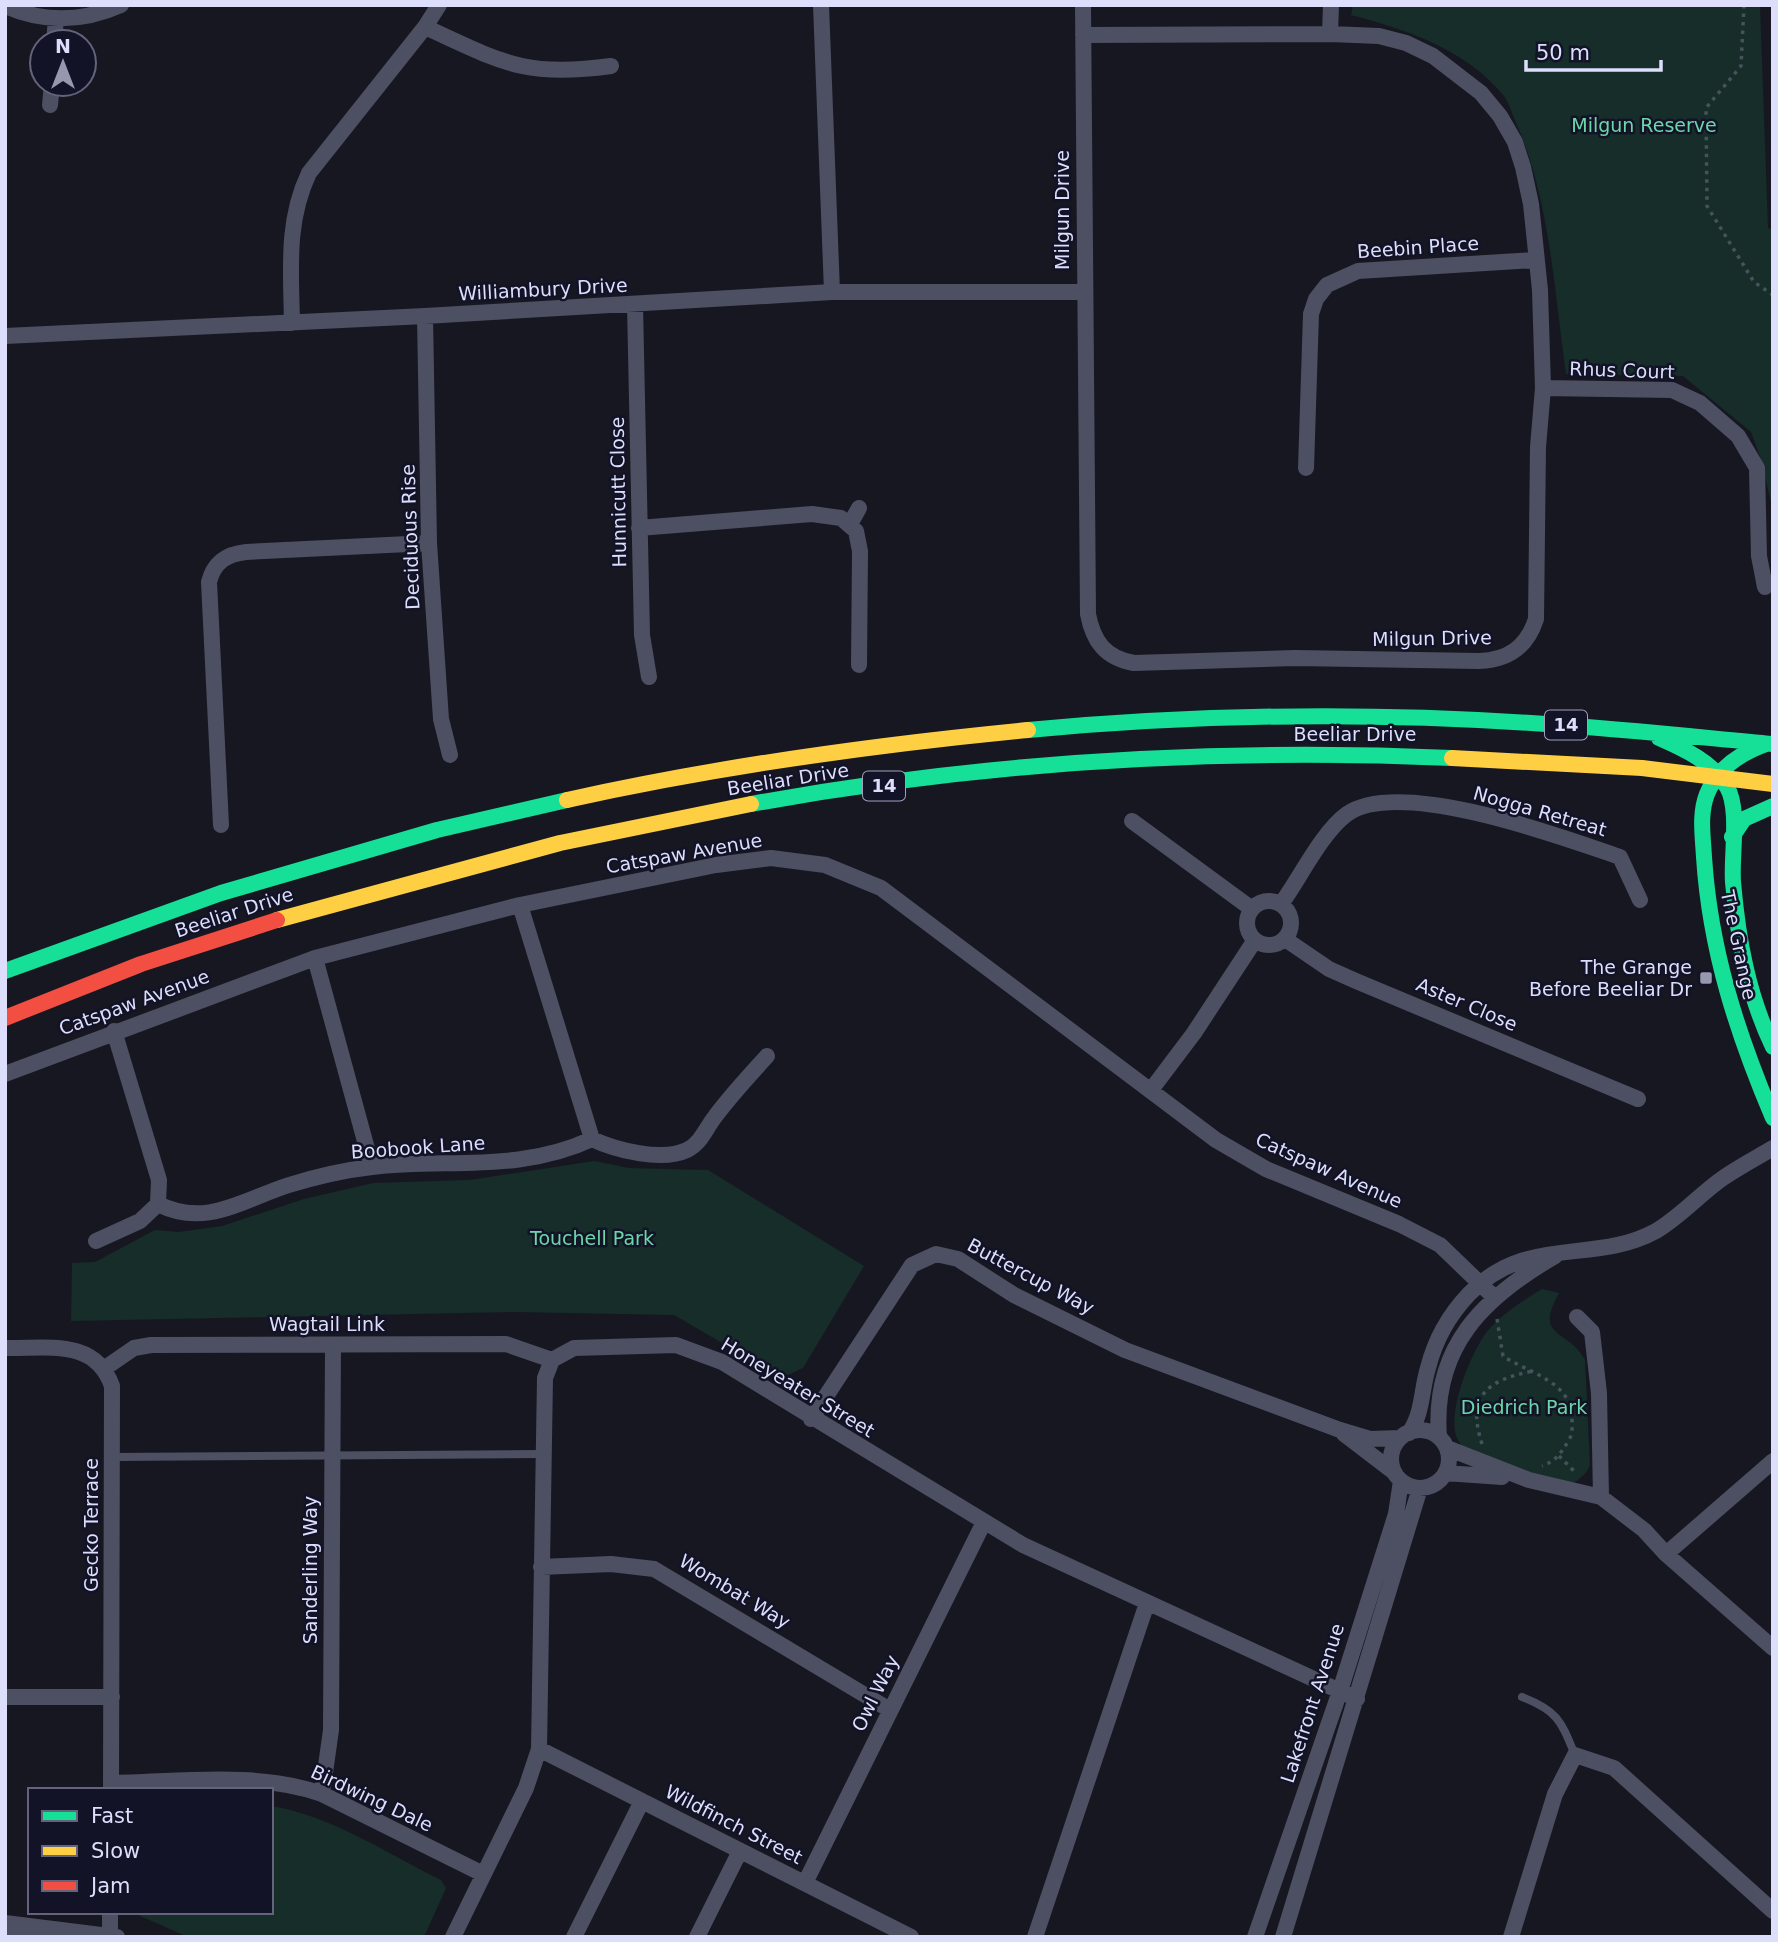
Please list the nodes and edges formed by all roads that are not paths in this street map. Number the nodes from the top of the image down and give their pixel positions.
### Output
1 (121, 5) edge
2 (439, 5) edge
3 (821, 5) edge
4 (1083, 5) edge
5 (1331, 5) edge
6 (5, 6) edge
7 (56, 19) junction
8 (425, 27) junction
9 (55, 28) edge
10 (1330, 34) junction
11 (1083, 35) junction
12 (611, 66) dead end
13 (51, 98) edge
14 (50, 105) dead end
15 (1534, 260) junction
16 (832, 292) junction
17 (1083, 292) junction
18 (635, 305) junction
19 (425, 317) junction
20 (292, 323) junction
21 (5, 337) edge
22 (1543, 388) junction
23 (1306, 468) dead end
24 (859, 508) dead end
25 (850, 524) junction
26 (639, 528) junction
27 (429, 543) junction
28 (1765, 587) dead end
29 (859, 665) dead end
30 (649, 677) dead end
31 (1640, 730) junction
32 (1769, 744) edge
33 (450, 755) dead end
34 (1718, 777) junction
35 (1773, 784) edge
36 (1773, 806) edge
37 (1132, 821) dead end
38 (221, 825) dead end
39 (1732, 837) junction
40 (1640, 900) dead end
41 (1281, 904) junction
42 (520, 905) junction
43 (1252, 909) junction
44 (1285, 939) junction
45 (1255, 940) junction
46 (315, 958) junction
47 (5, 971) edge
48 (5, 1018) edge
49 (114, 1031) junction
50 (1773, 1046) edge
51 (767, 1056) dead end
52 (5, 1074) edge
53 (1151, 1090) junction
54 (1638, 1099) dead end
55 (1773, 1118) edge
56 (592, 1139) junction
57 (1773, 1148) edge
58 (372, 1167) junction
59 (158, 1204) junction
60 (96, 1241) dead end
61 (1564, 1251) junction
62 (1480, 1283) junction
63 (1494, 1297) junction
64 (1577, 1317) dead end
65 (333, 1346) junction
66 (5, 1348) edge
67 (552, 1360) junction
68 (105, 1368) junction
69 (811, 1419) junction
70 (1340, 1430) junction
71 (1404, 1436) junction
72 (1443, 1443) junction
73 (544, 1454) junction
74 (331, 1455) junction
75 (112, 1457) junction
76 (1773, 1461) edge
77 (1445, 1473) junction
78 (1398, 1477) junction
79 (1529, 1480) junction
80 (1420, 1488) junction
81 (1601, 1497) junction
82 (984, 1522) junction
83 (1666, 1553) junction
84 (541, 1567) junction
85 (1147, 1603) junction
86 (1773, 1648) edge
87 (1340, 1691) junction
88 (5, 1697) edge
89 (112, 1697) junction
90 (1522, 1697) dead end
91 (1357, 1699) junction
92 (890, 1710) junction
93 (539, 1749) junction
94 (1574, 1755) junction
95 (111, 1787) edge
96 (322, 1794) junction
97 (642, 1801) junction
98 (740, 1851) junction
99 (484, 1874) junction
100 (805, 1883) junction
101 (1773, 1910) edge
102 (110, 1914) edge
103 (5, 1923) edge
104 (67, 1930) junction
105 (5, 1936) edge
106 (113, 1936) edge
107 (453, 1937) edge
108 (574, 1937) edge
109 (697, 1937) edge
110 (911, 1937) edge
111 (1035, 1937) edge
112 (1255, 1937) edge
113 (1283, 1937) edge
114 (1511, 1937) edge

1 - 7 street
2 - 8 street
3 - 16 street
4 - 11 street, Milgun Drive
5 - 10 street
6 - 7 street
7 - 9 street
8 - 12 street
8 - 20 street
10 - 11 street, Milgun Drive
10 - 15 street, Milgun Drive
11 - 17 street, Milgun Drive
13 - 14 street
15 - 22 street, Milgun Drive
15 - 23 street, Beebin Place
16 - 17 street, Williambury Drive
16 - 18 street, Williambury Drive
17 - 22 street, Milgun Drive
18 - 19 street, Williambury Drive
18 - 26 street, Hunnicutt Close
19 - 20 street, Williambury Drive
19 - 27 street, Deciduous Rise
20 - 21 street, Williambury Drive
22 - 28 street, Rhus Court
24 - 25 street
25 - 26 street
25 - 29 street
26 - 30 street, Hunnicutt Close
27 - 33 street, Deciduous Rise
27 - 38 street
31 - 32 main road, Beeliar Drive / 14
31 - 34 main road, The Grange
31 - 47 main road, Beeliar Drive / 14
32 - 34 main road, The Grange
34 - 35 main road, Beeliar Drive / 14
34 - 39 main road, The Grange
34 - 48 main road, Beeliar Drive / 14
34 - 55 main road, The Grange
36 - 39 main road
37 - 43 street
39 - 50 main road, The Grange
40 - 41 street, Nogga Retreat
41 - 43 street
41 - 44 street
42 - 46 street, Catspaw Avenue
42 - 53 street, Catspaw Avenue
42 - 56 street
43 - 45 street
44 - 45 street
44 - 54 street, Aster Close
45 - 53 street
46 - 49 street, Catspaw Avenue
46 - 58 street
49 - 52 street, Catspaw Avenue
49 - 59 street
51 - 56 street
53 - 62 street, Catspaw Avenue
56 - 58 street, Boobook Lane
57 - 61 street
58 - 59 street, Boobook Lane
59 - 60 street
61 - 62 street
61 - 63 street
62 - 63 street, Catspaw Avenue
62 - 71 street
63 - 72 street
64 - 81 street
65 - 67 street, Wagtail Link
65 - 68 street, Wagtail Link
65 - 74 street, Sanderling Way
66 - 68 street
67 - 69 street, Honeyeater Street
67 - 73 street
68 - 75 street, Gecko Terrace
69 - 70 street, Buttercup Way
69 - 82 street, Honeyeater Street
70 - 71 street, Buttercup Way
70 - 78 street, Buttercup Way
71 - 72 street
71 - 78 street
72 - 77 street
72 - 79 street
73 - 74 lane
73 - 84 street
74 - 75 lane
74 - 96 street, Sanderling Way
75 - 89 street, Gecko Terrace
76 - 83 street
77 - 79 street
77 - 80 street
78 - 80 street
78 - 87 street, Lakefront Avenue
79 - 81 street
80 - 91 street, Lakefront Avenue
81 - 83 street
82 - 85 street, Honeyeater Street
82 - 92 street, Owl Way
83 - 86 street
84 - 92 street, Wombat Way
84 - 93 street
85 - 87 street, Honeyeater Street
85 - 111 street
87 - 91 street, Honeyeater Street
87 - 112 street, Lakefront Avenue
88 - 89 street
89 - 95 street, Gecko Terrace
90 - 94 lane
91 - 113 street, Lakefront Avenue
92 - 100 street, Owl Way
93 - 97 street, Wildfinch Street
93 - 99 street
94 - 101 street
94 - 114 street
95 - 96 street, Birdwing Dale
96 - 99 street, Birdwing Dale
97 - 98 street, Wildfinch Street
97 - 108 street
98 - 100 street, Wildfinch Street
98 - 109 street
99 - 107 street
100 - 110 street, Wildfinch Street
102 - 106 street
103 - 104 street
104 - 105 street
104 - 106 street

